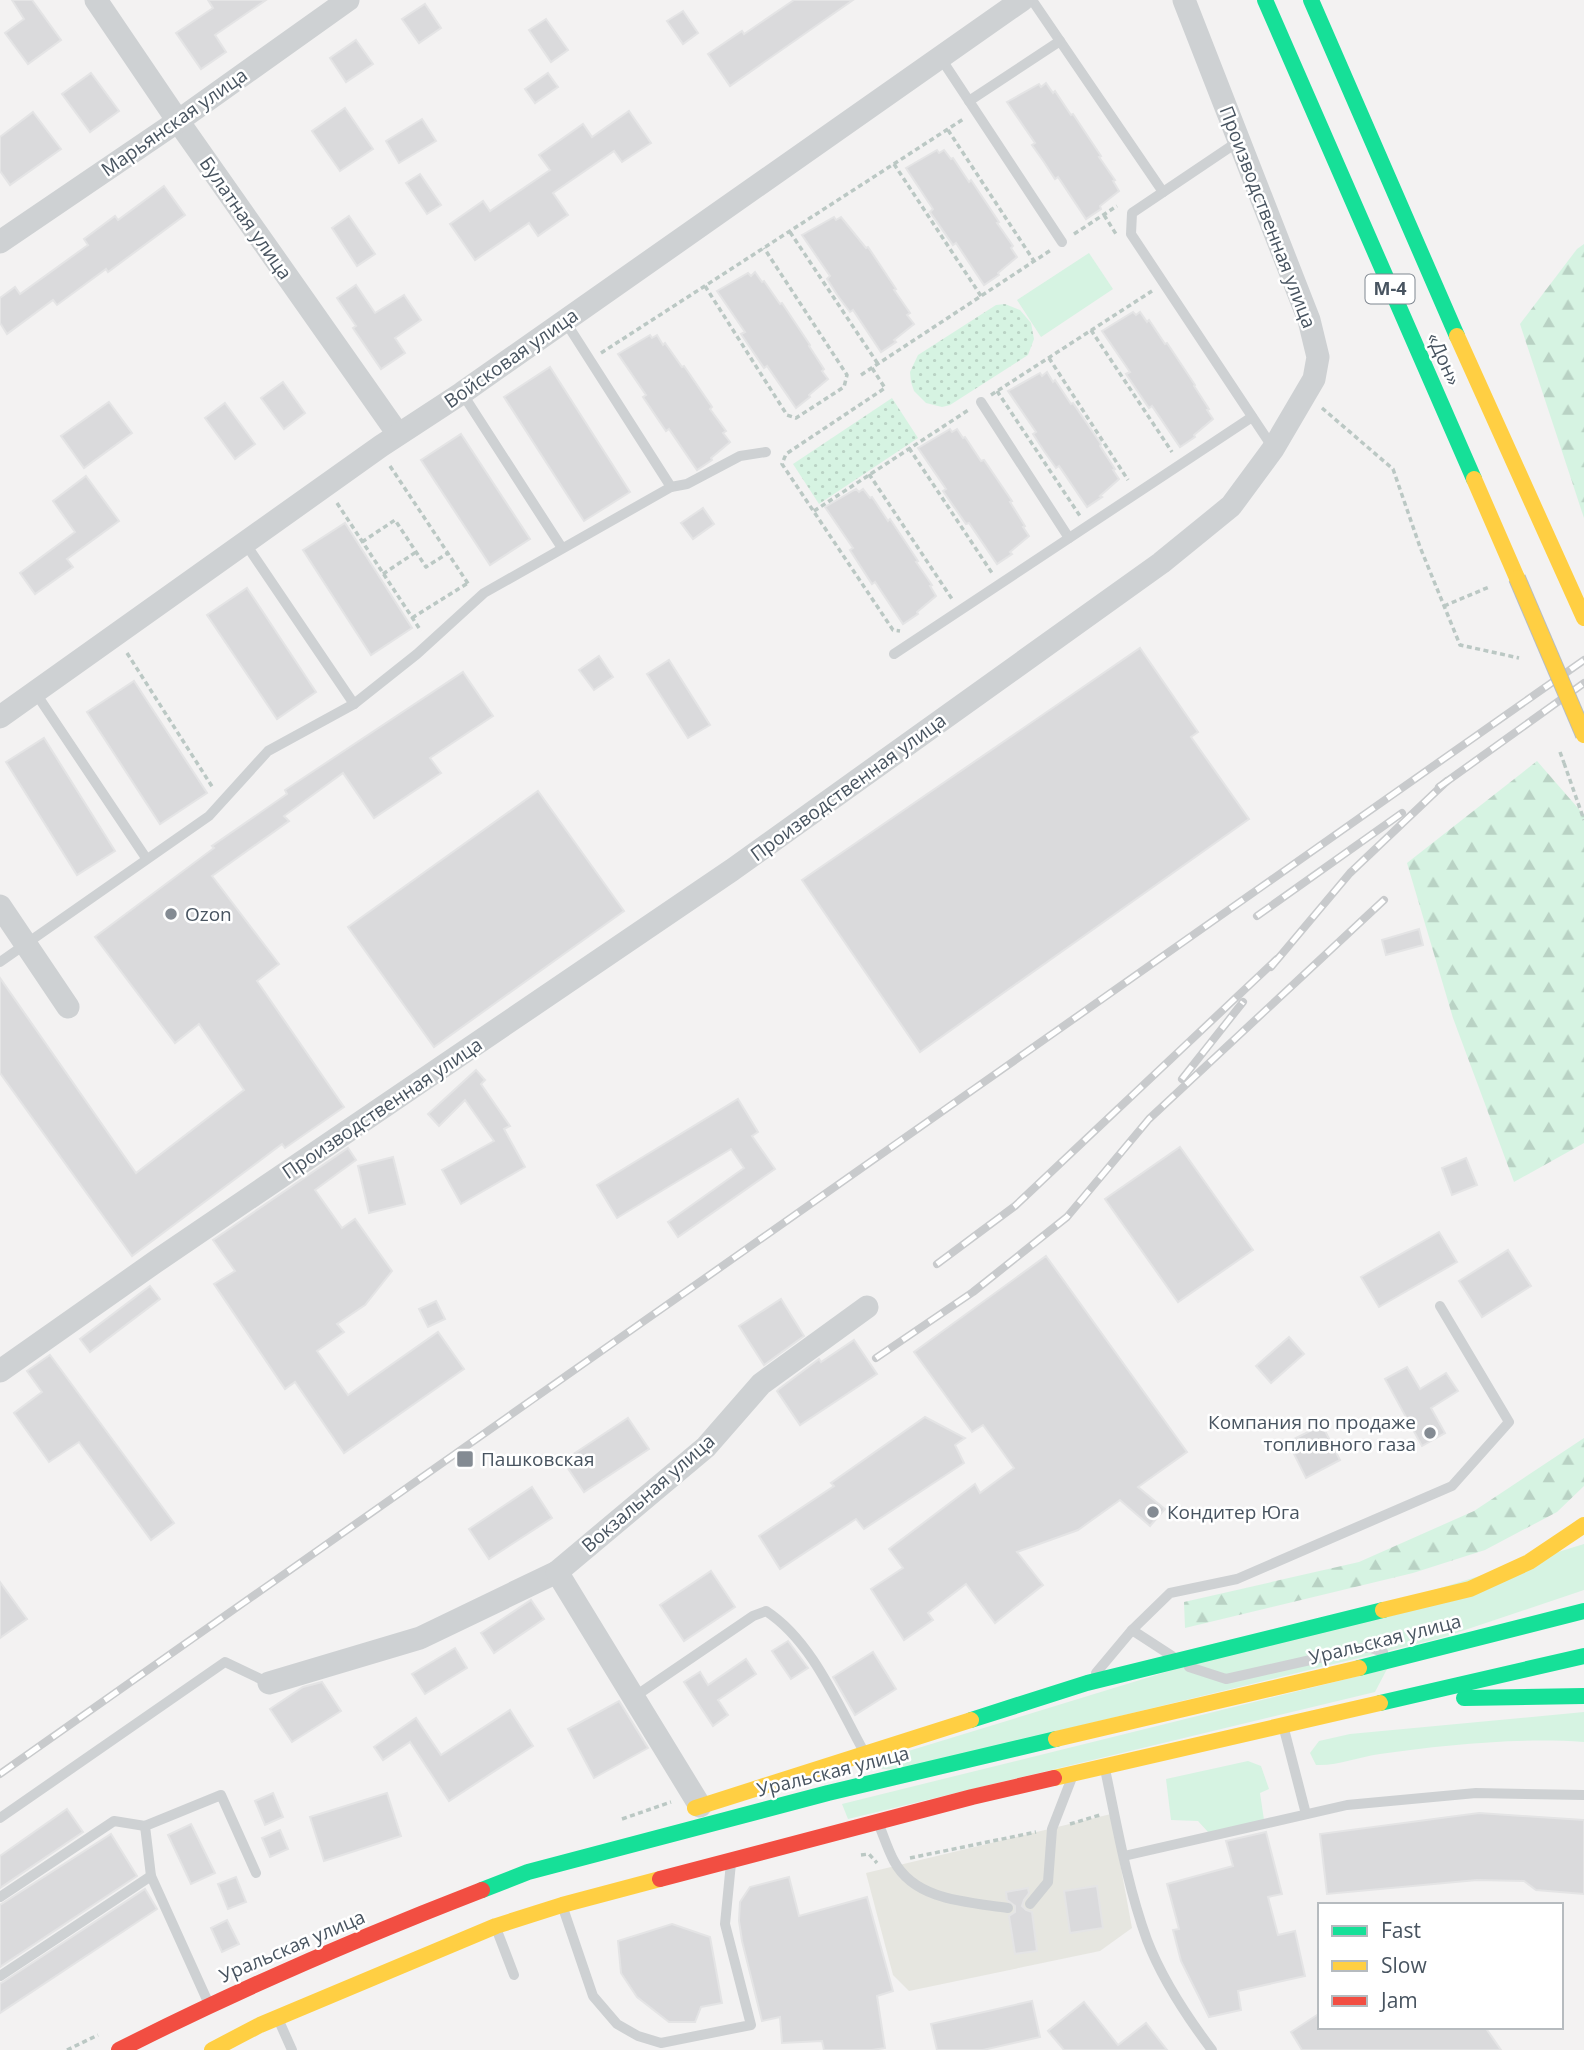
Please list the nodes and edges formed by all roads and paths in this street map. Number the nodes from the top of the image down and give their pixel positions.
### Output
1 (96, 0) edge
2 (348, 0) edge
3 (1022, 0) edge
4 (1032, 0) edge
5 (1184, 0) edge
6 (1265, 0) edge
7 (1311, 0) edge
8 (1060, 41) junction
9 (940, 57) junction
10 (973, 106) junction
11 (178, 121) junction
12 (948, 130) junction
13 (1239, 141) junction
14 (894, 164) junction
15 (1163, 192) junction
16 (1123, 202) dead end
17 (1067, 223) dead end
18 (790, 231) junction
19 (0, 242) edge
20 (1062, 242) joint
21 (764, 248) junction
22 (1034, 261) junction
23 (705, 286) junction
24 (981, 296) junction
25 (565, 321) junction
26 (1091, 330) dead end
27 (1049, 358) dead end
28 (590, 360) junction
29 (878, 364) junction
30 (861, 375) dead end
31 (997, 391) dead end
32 (461, 393) junction
33 (1305, 394) junction
34 (981, 402) dead end
35 (1252, 417) junction
36 (398, 434) junction
37 (909, 449) dead end
38 (1273, 449) junction
39 (766, 452) dead end
40 (1175, 456) dead end
41 (387, 462) dead end
42 (869, 474) dead end
43 (1131, 485) dead end
44 (670, 488) junction
45 (334, 498) dead end
46 (1081, 517) dead end
47 (1069, 538) junction
48 (245, 542) junction
49 (362, 542) junction
50 (562, 548) junction
51 (416, 552) junction
52 (448, 552) junction
53 (383, 573) junction
54 (993, 575) dead end
55 (468, 583) junction
56 (1491, 586) dead end
57 (478, 598) junction
58 (953, 600) dead end
59 (1444, 606) junction
60 (412, 618) junction
61 (1584, 618) edge
62 (428, 643) junction
63 (124, 648) dead end
64 (894, 654) dead end
65 (1520, 658) dead end
66 (35, 692) junction
67 (354, 704) junction
68 (0, 716) edge
69 (1584, 735) edge
70 (1564, 763) dead end
71 (222, 803) junction
72 (1584, 820) edge
73 (146, 858) junction
74 (0, 906) edge
75 (24, 943) junction
76 (0, 962) edge
77 (68, 1007) dead end
78 (1440, 1306) dead end
79 (867, 1307) dead end
80 (0, 1371) edge
81 (1584, 1525) edge
82 (556, 1572) junction
83 (1584, 1611) edge
84 (1132, 1630) junction
85 (1584, 1656) edge
86 (1399, 1658) junction
87 (1178, 1660) junction
88 (269, 1684) joint
89 (1087, 1684) junction
90 (1584, 1696) edge
91 (634, 1698) junction
92 (1399, 1699) junction
93 (1283, 1724) junction
94 (864, 1753) junction
95 (1104, 1766) junction
96 (1073, 1773) junction
97 (1584, 1795) edge
98 (700, 1806) junction
99 (1114, 1811) junction
100 (1306, 1814) junction
101 (0, 1818) edge
102 (878, 1822) junction
103 (145, 1826) junction
104 (1052, 1829) junction
105 (1124, 1856) junction
106 (906, 1858) dead end
107 (731, 1859) junction
108 (567, 1861) junction
109 (256, 1873) dead end
110 (151, 1876) junction
111 (0, 1897) edge
112 (1030, 1904) dead end
113 (562, 1905) junction
114 (1008, 1908) dead end
115 (496, 1926) junction
116 (514, 1975) dead end
117 (0, 1976) edge
118 (210, 2004) junction
119 (278, 2017) junction
120 (234, 2044) edge
121 (119, 2050) edge
122 (212, 2050) edge
123 (292, 2050) edge
124 (1212, 2050) edge

1 - 11 street, Булатная улица
2 - 11 street, Марьянская улица
3 - 9 street, Войсковая улица
4 - 8 lane
5 - 13 street, Производственная улица
6 - 69 main road, «Дон» / М-4, bridge
7 - 61 main road, «Дон» / М-4
8 - 10 lane
8 - 15 lane
9 - 10 lane
9 - 25 street, Войсковая улица
10 - 12 path
10 - 20 lane
11 - 19 street, Марьянская улица
11 - 36 street, Булатная улица
12 - 14 path
12 - 22 path
13 - 15 lane
13 - 33 street, Производственная улица
14 - 18 path
14 - 24 path
15 - 35 lane
16 - 17 path
18 - 21 path
18 - 29 path
20 - 22 path
21 - 23 path
21 - 23 path
22 - 24 path
23 - 28 path
24 - 29 path
25 - 28 lane
25 - 32 street, Войсковая улица
26 - 40 path
27 - 43 path
28 - 44 lane
29 - 30 path
31 - 46 path
32 - 36 street, Войсковая улица
32 - 50 lane
33 - 38 street, Производственная улица
33 - 59 path
34 - 47 lane
35 - 38 lane
35 - 47 lane
36 - 48 street, Войсковая улица
37 - 54 path
38 - 80 street, Производственная улица
39 - 44 lane
41 - 52 path
42 - 58 path
44 - 50 lane
45 - 49 path
47 - 64 lane
48 - 66 street, Войсковая улица
48 - 67 lane
49 - 51 path
49 - 53 path
50 - 57 lane
51 - 52 path
51 - 53 path
52 - 55 path
53 - 60 path
55 - 57 path
55 - 60 path
56 - 59 path
57 - 62 lane
59 - 65 path
60 - 62 path
62 - 67 lane
63 - 71 path
66 - 68 street, Войсковая улица
66 - 73 lane
67 - 71 lane
70 - 72 path
71 - 73 lane
73 - 75 lane
74 - 75 street
75 - 76 lane
75 - 77 street
78 - 84 lane
79 - 82 street, Вокзальная улица
81 - 87 main road
82 - 88 street, Вокзальная улица
82 - 91 street
83 - 86 main road, Уральская улица
84 - 87 lane
84 - 89 lane
85 - 92 main road
86 - 87 lane
86 - 92 main road
86 - 108 main road, Уральская улица
87 - 89 main road
88 - 101 lane
89 - 94 main road
90 - 92 main road
91 - 94 lane
91 - 98 street
92 - 93 main road
93 - 95 main road
93 - 100 lane
94 - 98 main road
95 - 96 main road
95 - 99 lane
96 - 102 main road
96 - 104 lane
97 - 100 lane
98 - 108 main road
99 - 104 path
99 - 105 lane
100 - 105 lane
102 - 107 main road
102 - 114 lane
103 - 109 lane
103 - 110 lane
103 - 111 lane
104 - 106 path
104 - 112 lane
105 - 124 lane
107 - 113 main road
107 - 113 lane
108 - 118 main road, Уральская улица
110 - 117 lane
110 - 118 lane
113 - 115 main road
115 - 116 lane
115 - 119 main road
118 - 121 main road, Уральская улица
119 - 120 main road
119 - 123 lane
120 - 122 main road

